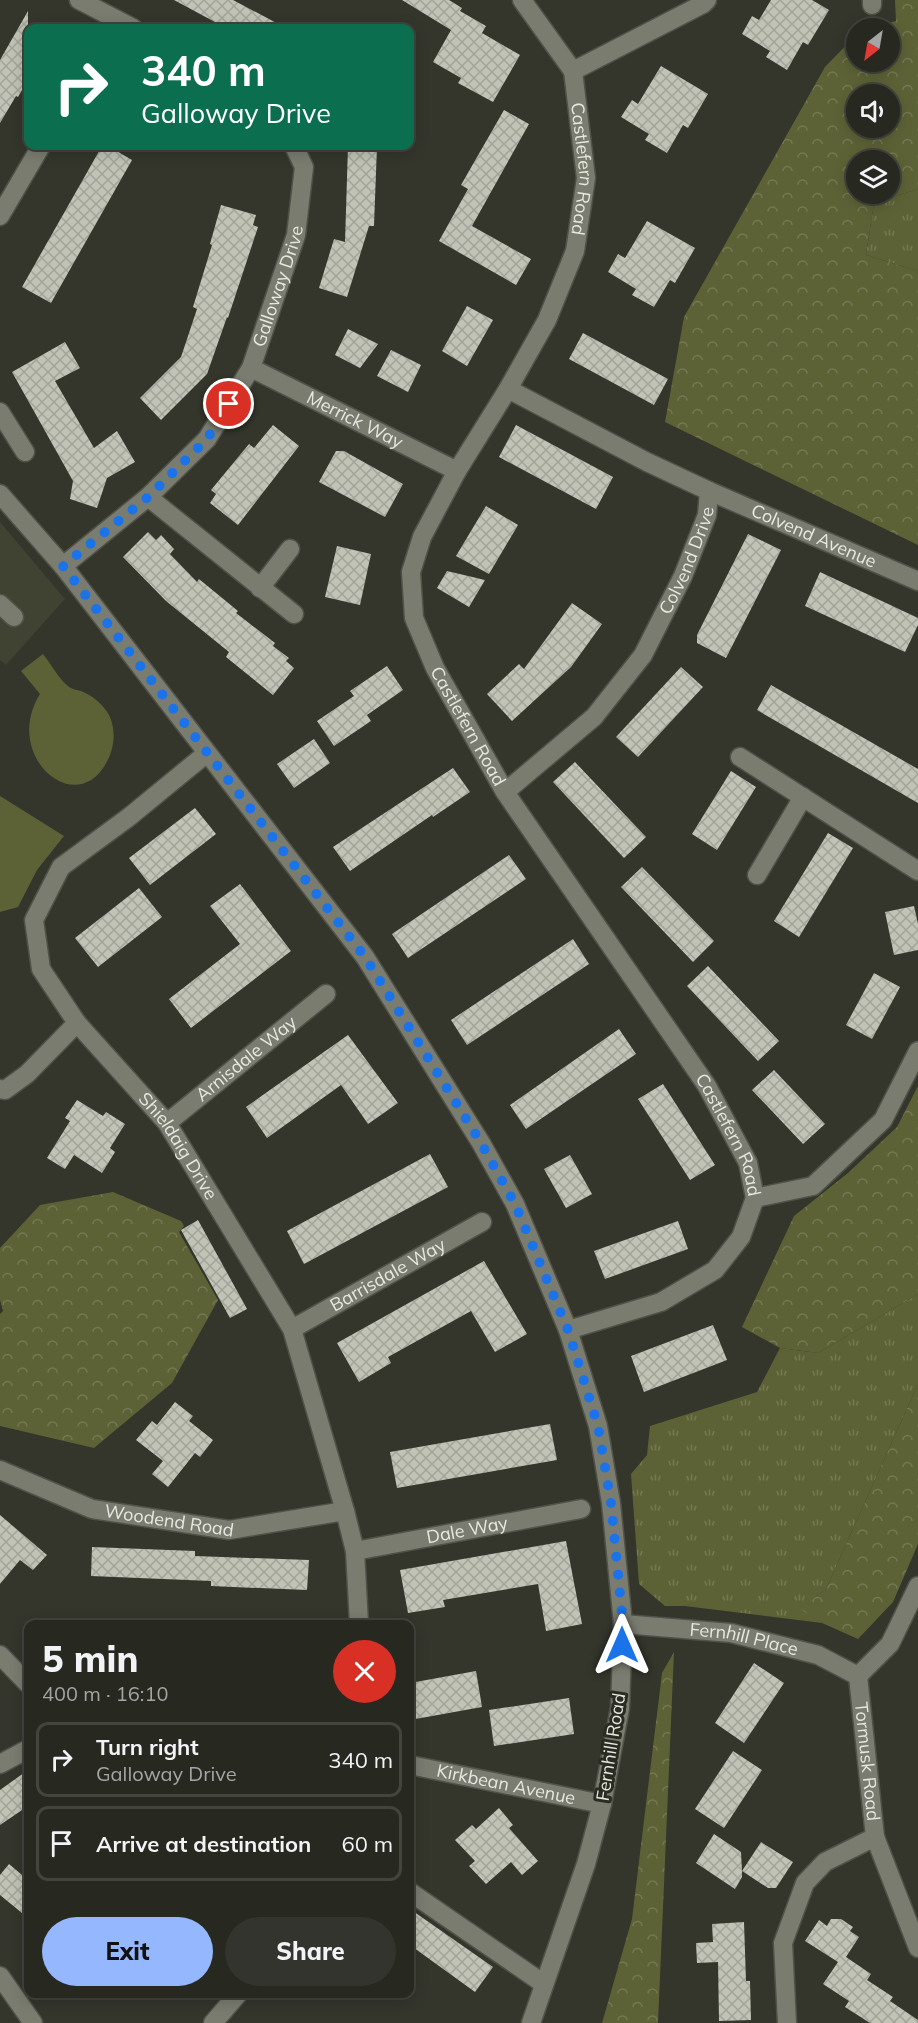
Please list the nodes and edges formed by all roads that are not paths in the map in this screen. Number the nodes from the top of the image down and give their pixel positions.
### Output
1 (78, 0) edge
2 (522, 0) edge
3 (706, 0) edge
4 (117, 24) edge
5 (573, 71) junction
6 (39, 150) edge
7 (296, 150) edge
8 (0, 216) edge
9 (251, 368) junction
10 (508, 389) junction
11 (0, 412) edge
12 (26, 452) dead end
13 (457, 471) junction
14 (709, 491) junction
15 (0, 494) edge
16 (148, 497) junction
17 (290, 549) dead end
18 (63, 566) junction
19 (918, 581) edge
20 (260, 588) junction
21 (0, 604) edge
22 (294, 614) dead end
23 (14, 617) dead end
24 (207, 753) junction
25 (740, 757) dead end
26 (505, 792) junction
27 (803, 797) junction
28 (918, 871) edge
29 (757, 875) dead end
30 (326, 994) dead end
31 (77, 1023) junction
32 (918, 1051) edge
33 (0, 1089) edge
34 (167, 1122) junction
35 (755, 1198) junction
36 (482, 1222) dead end
37 (292, 1329) junction
38 (568, 1330) junction
39 (0, 1470) edge
40 (581, 1509) dead end
41 (345, 1511) junction
42 (355, 1551) junction
43 (918, 1586) edge
44 (359, 1620) edge
45 (623, 1624) junction
46 (0, 1655) edge
47 (858, 1676) junction
48 (24, 1680) edge
49 (24, 1751) edge
50 (0, 1764) edge
51 (414, 1766) edge
52 (602, 1804) junction
53 (875, 1837) junction
54 (414, 1896) edge
55 (918, 1948) edge
56 (0, 1976) edge
57 (544, 1984) junction
58 (235, 1998) edge
59 (33, 2023) edge
60 (213, 2023) edge
61 (531, 2023) edge
62 (787, 2023) edge

1 - 4 street
2 - 5 street, Castlefern Road
3 - 5 street
5 - 10 street, Castlefern Road
6 - 8 street
7 - 9 street, Galloway Drive
9 - 13 street, Merrick Way
9 - 16 street, Galloway Drive
10 - 13 street, Castlefern Road
10 - 14 street, Colvend Drive
11 - 12 street
13 - 26 street, Castlefern Road
14 - 19 street, Colvend Avenue
14 - 26 street, Colvend Drive
15 - 18 street, Fernhill Road
16 - 18 street, Galloway Drive
16 - 20 street
17 - 20 street
18 - 24 street, Fernhill Road
20 - 22 street
21 - 23 street
24 - 31 street, Shieldaig Drive
24 - 38 street, Fernhill Road
25 - 27 street
26 - 35 street, Castlefern Road
27 - 28 street
27 - 29 street
30 - 34 street, Arnisdale Way
31 - 33 street
31 - 34 street, Shieldaig Drive
32 - 35 street
34 - 37 street, Shieldaig Drive
35 - 38 street, Castlefern Road
36 - 37 street, Barrisdale Way
37 - 41 street, Shieldaig Drive
38 - 45 street, Fernhill Road
39 - 41 street, Woodend Road
40 - 42 street, Dale Way
41 - 42 street, Shieldaig Drive
42 - 44 street, Shieldaig Drive
43 - 47 street, Tormusk Road
45 - 47 street, Fernhill Place
45 - 52 street, Fernhill Road
46 - 48 street
47 - 53 street, Tormusk Road
49 - 50 street
51 - 52 street, Kirkbean Avenue
52 - 57 street, Fernhill Road
53 - 55 street, Tormusk Road
53 - 62 street
54 - 57 street
56 - 59 street
57 - 61 street, Fernhill Road
58 - 60 street

